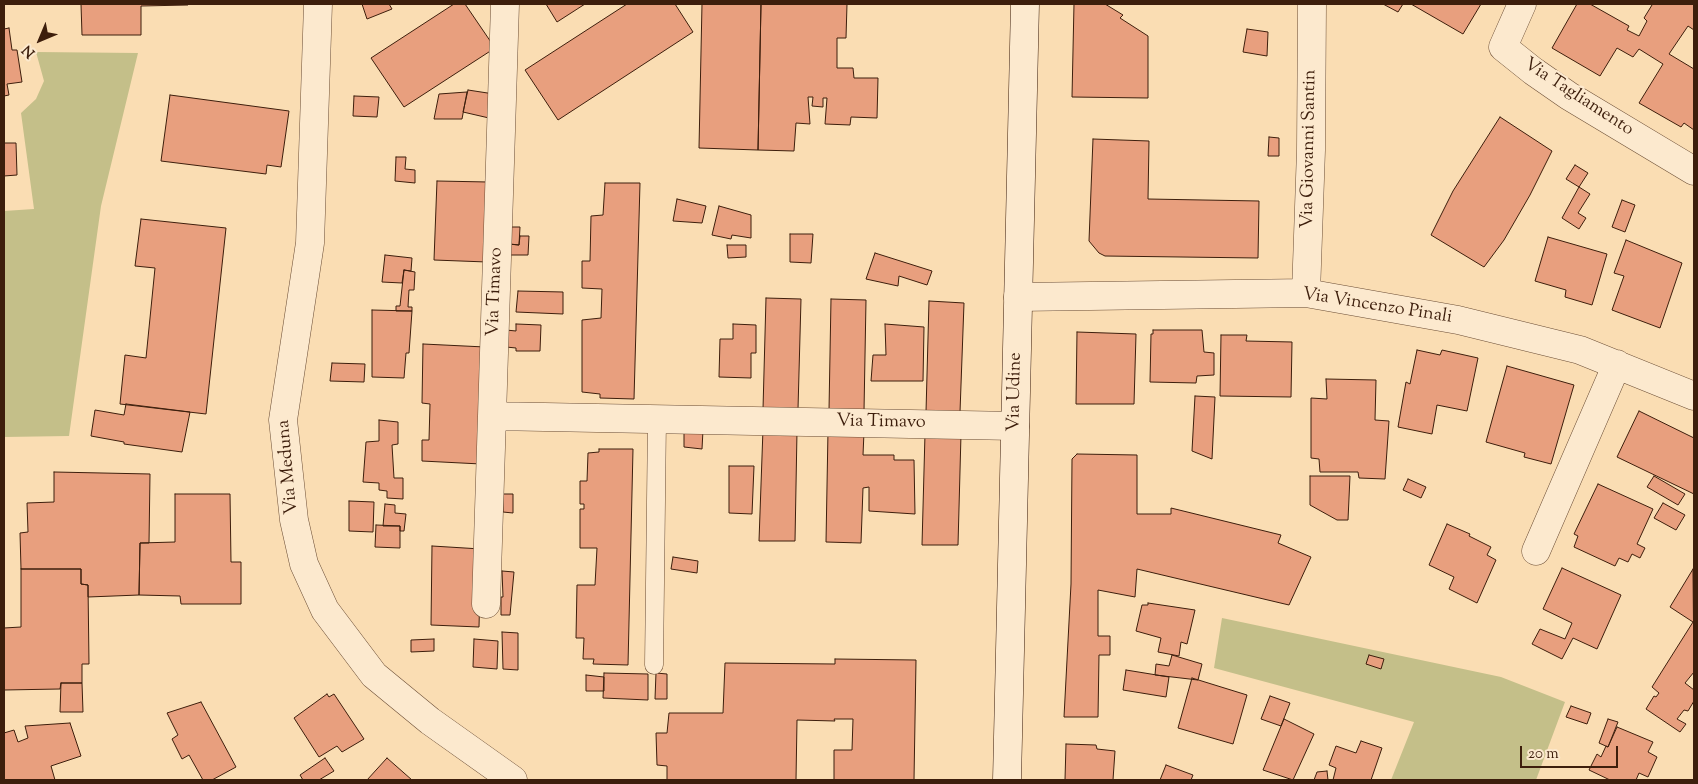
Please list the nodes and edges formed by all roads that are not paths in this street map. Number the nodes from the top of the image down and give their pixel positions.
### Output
1 (318, 4) edge
2 (505, 4) edge
3 (1025, 4) edge
4 (1312, 4) edge
5 (1522, 4) edge
6 (1694, 171) edge
7 (1306, 293) junction
8 (1018, 297) junction
9 (1617, 364) junction
10 (1694, 396) edge
11 (492, 416) junction
12 (657, 419) junction
13 (1015, 426) junction
14 (1536, 551) dead end
15 (486, 604) dead end
16 (654, 665) dead end
17 (513, 780) edge
18 (1007, 780) edge

1 - 17 street, Via Meduna
2 - 11 street, Via Timavo
3 - 8 street, Via Udine
4 - 7 street, Via Giovanni Santin
5 - 6 street, Via Tagliamento
7 - 8 street, Via Vincenzo Pinali
7 - 9 street, Via Vincenzo Pinali
8 - 13 street, Via Udine
9 - 10 street, Via Vincenzo Pinali
9 - 14 street
11 - 12 street, Via Timavo
11 - 15 street
12 - 13 street, Via Timavo
12 - 16 lane
13 - 18 street, Via Udine

